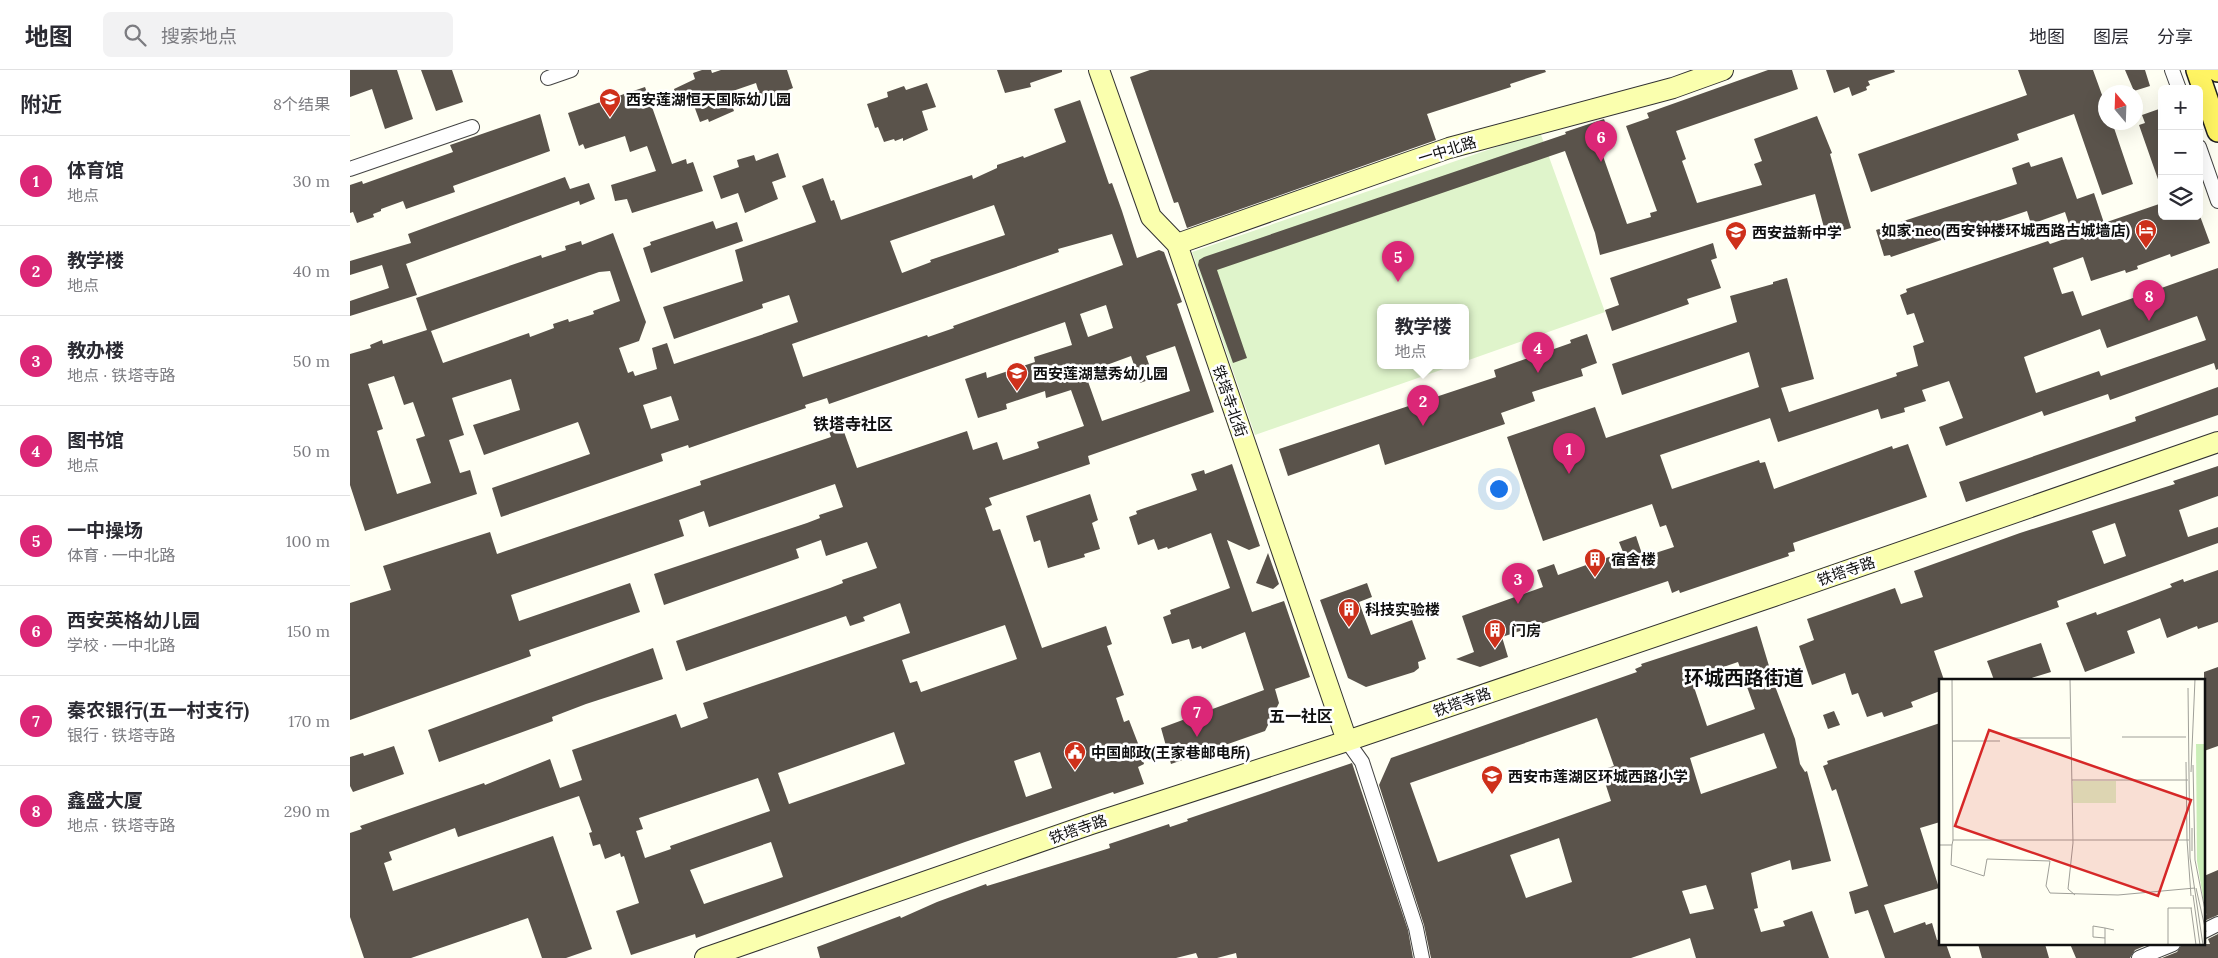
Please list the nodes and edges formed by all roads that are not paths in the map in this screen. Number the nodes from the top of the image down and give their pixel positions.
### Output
1 (571, 70) edge
2 (1099, 70) edge
3 (1722, 70) edge
4 (2172, 70) edge
5 (2197, 70) edge
6 (548, 78) dead end
7 (2178, 85) edge
8 (472, 127) dead end
9 (2218, 130) edge
10 (2203, 158) edge
11 (350, 169) edge
12 (2218, 201) edge
13 (1177, 244) junction
14 (2218, 442) edge
15 (1347, 741) junction
16 (2218, 924) edge
17 (2206, 930) edge
18 (2168, 946) edge
19 (705, 958) edge
20 (1422, 958) edge
21 (2139, 958) edge

1 - 6 street
2 - 13 street, 铁塔寺北街
3 - 13 street, 一中北路
4 - 7 street
5 - 9 main road
8 - 11 street
10 - 12 street
13 - 15 street, 铁塔寺北街
14 - 15 street, 铁塔寺路
15 - 19 street, 铁塔寺路
15 - 20 street
16 - 17 street
18 - 21 street

